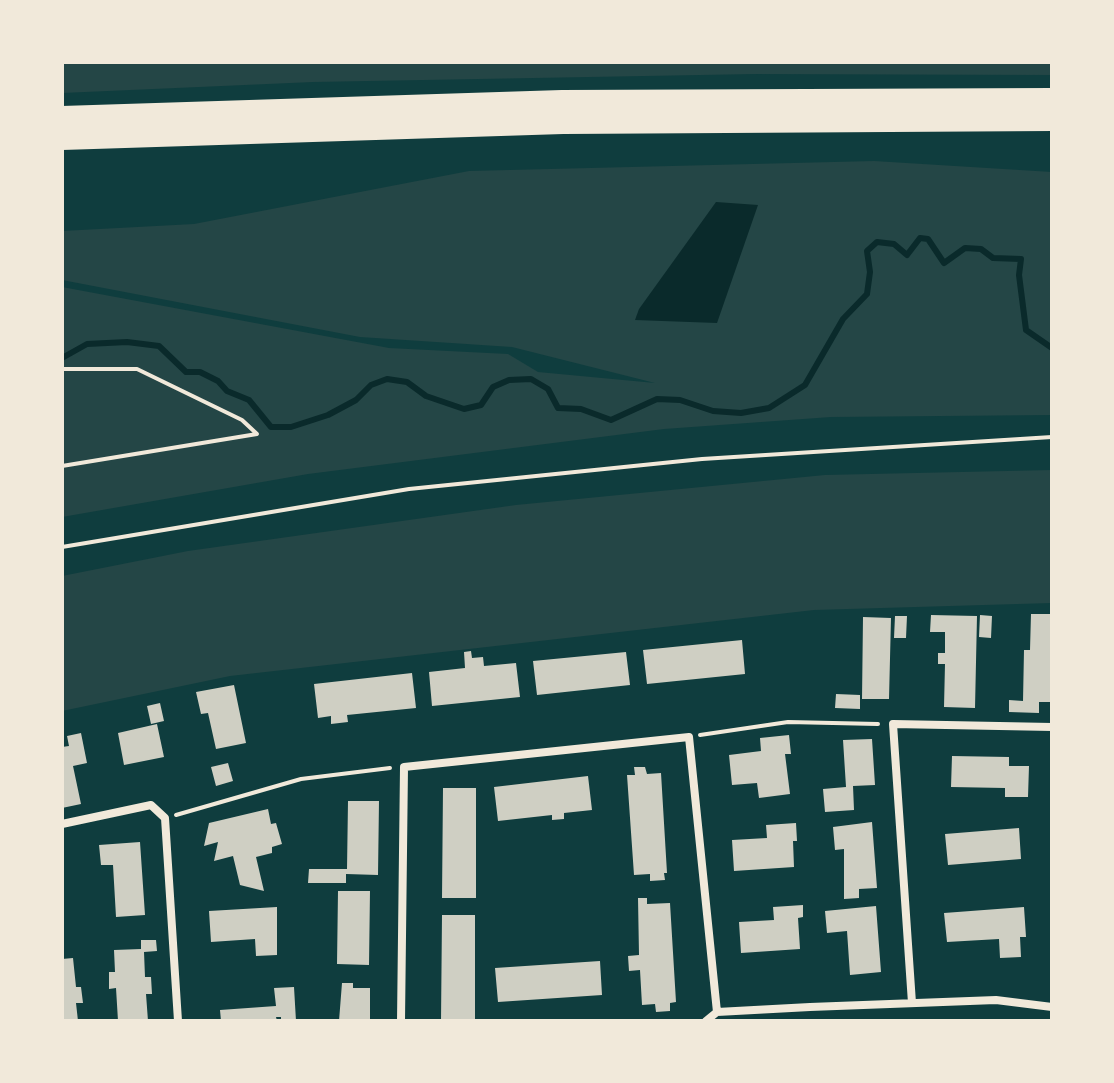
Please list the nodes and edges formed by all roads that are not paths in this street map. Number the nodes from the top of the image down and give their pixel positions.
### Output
1 (1052, 99) edge
2 (62, 117) edge
3 (1052, 120) edge
4 (62, 139) edge
5 (1052, 727) edge
6 (62, 824) edge
7 (912, 1003) junction
8 (1052, 1007) edge
9 (717, 1012) junction
10 (178, 1021) edge
11 (401, 1021) edge
12 (706, 1021) edge

1 - 2 highway
3 - 4 highway
5 - 7 street
6 - 10 street
7 - 8 street
7 - 9 street
9 - 11 street
9 - 12 street

